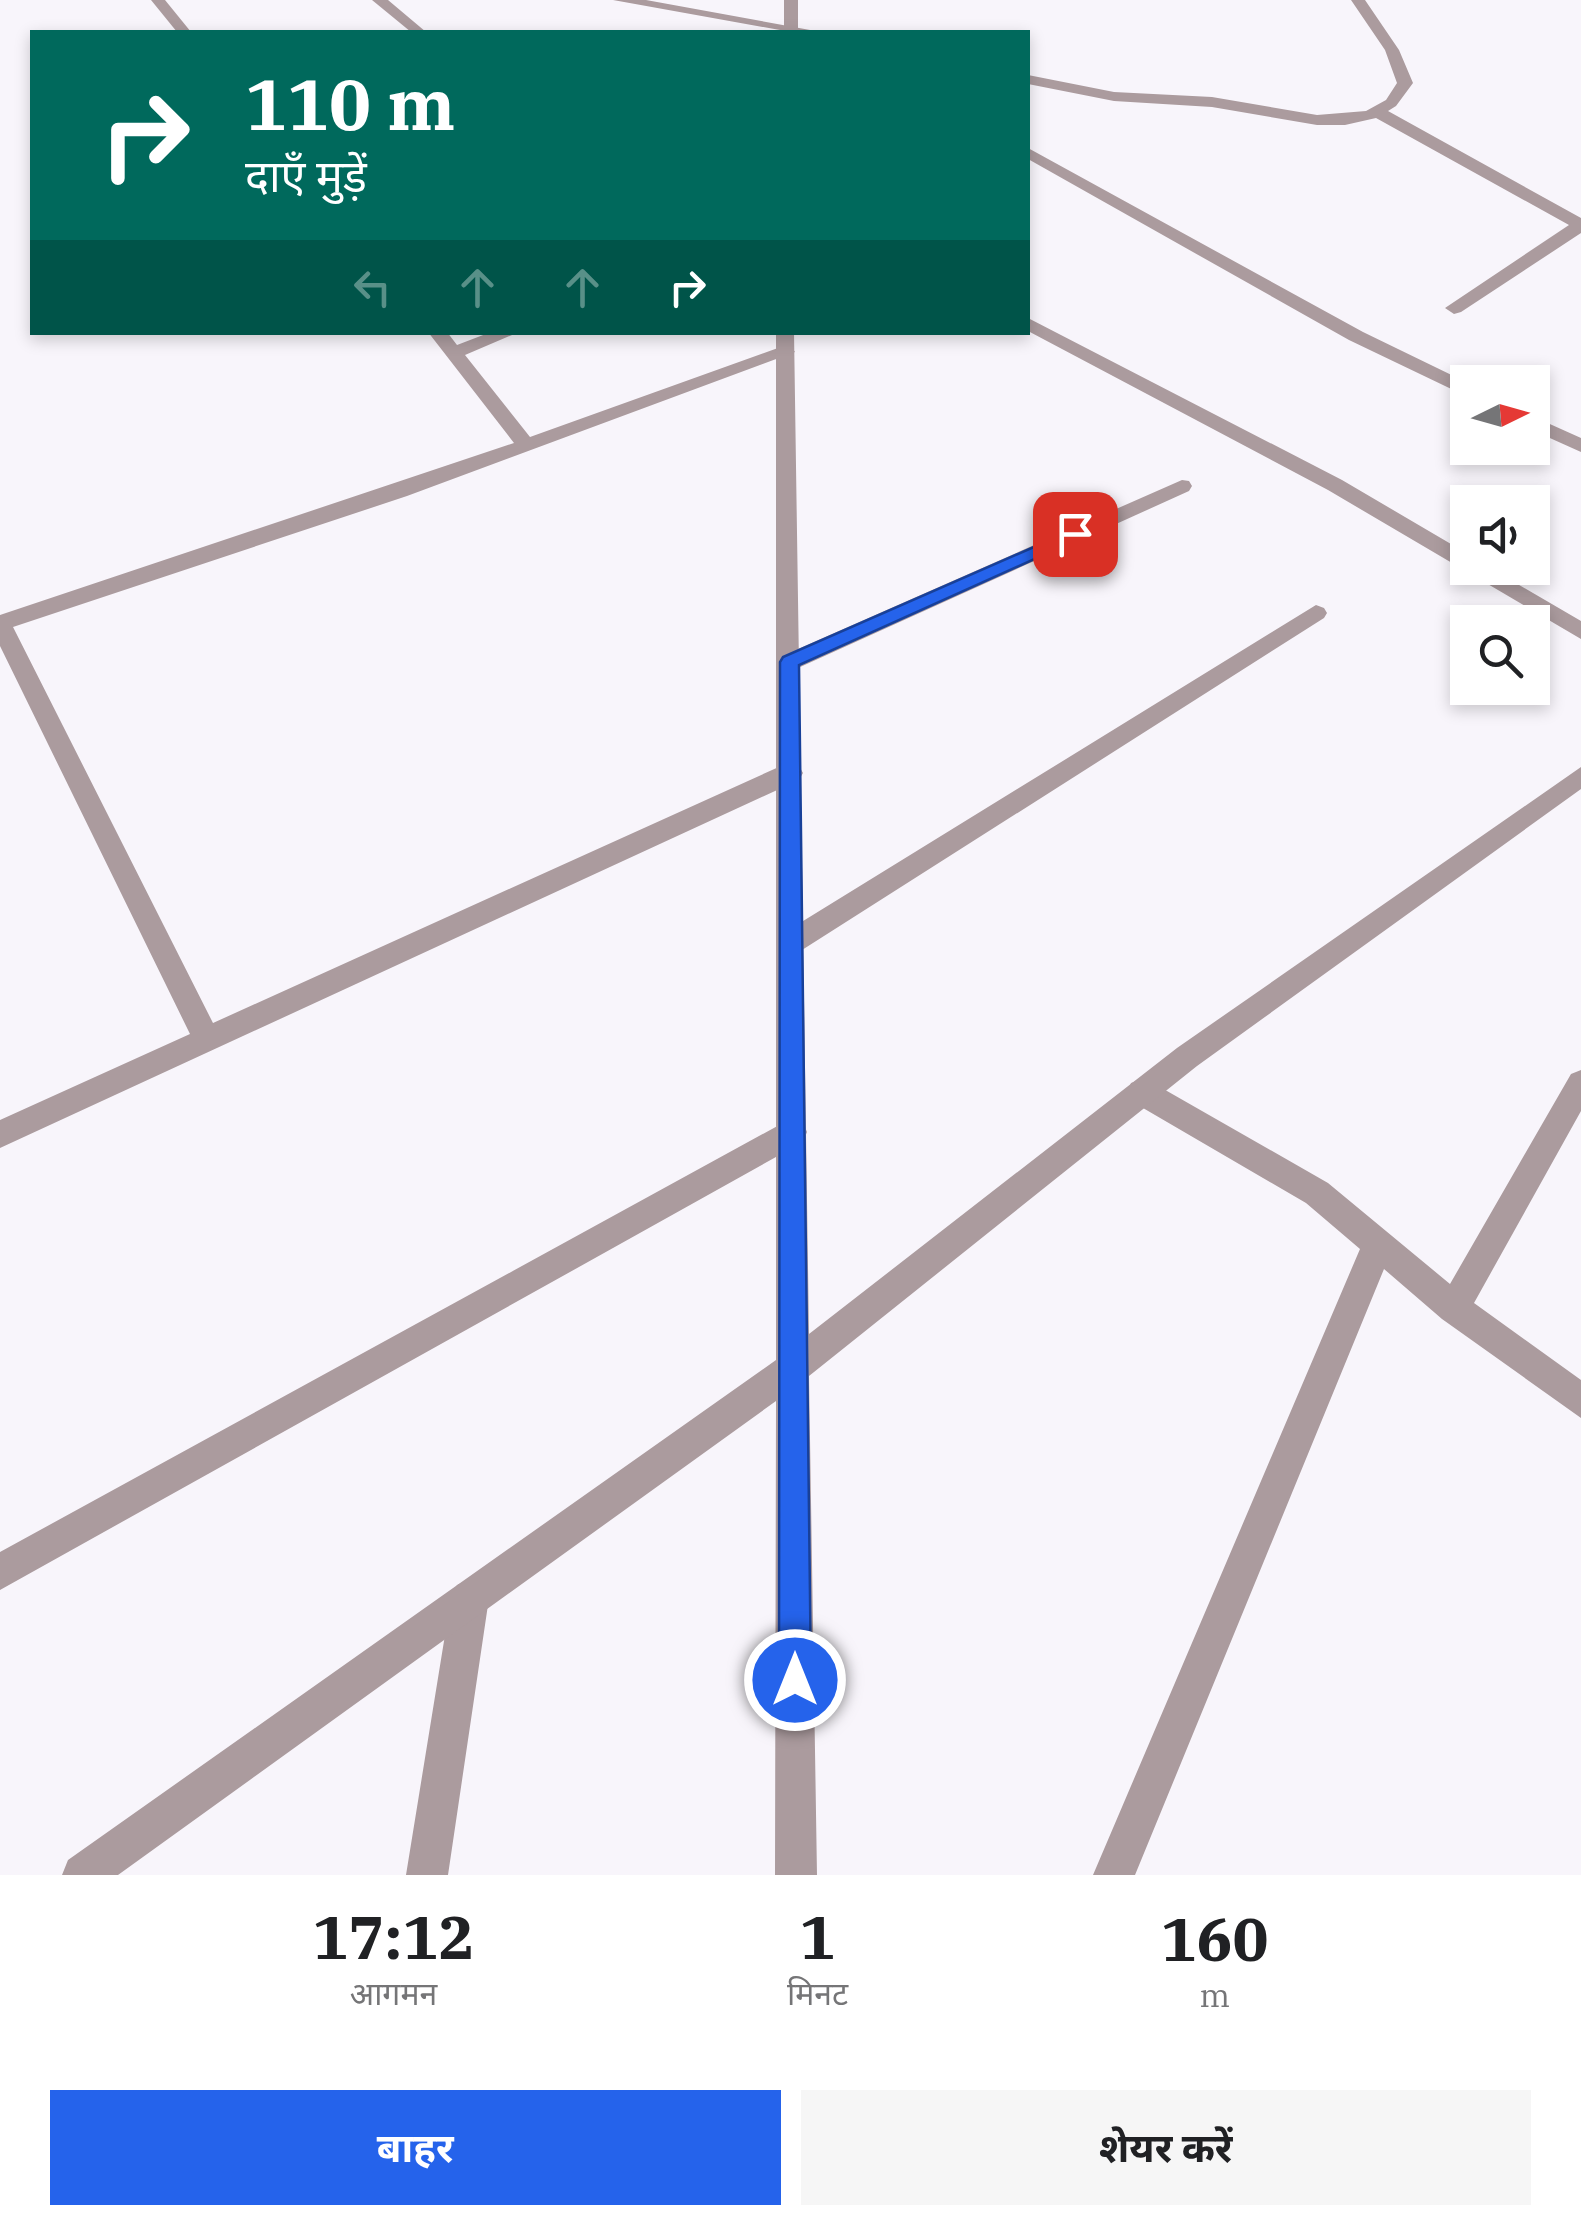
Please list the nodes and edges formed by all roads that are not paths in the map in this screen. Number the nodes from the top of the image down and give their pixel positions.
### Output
1 (158, 0) edge
2 (379, 0) edge
3 (620, 0) edge
4 (791, 0) edge
5 (1358, 0) edge
6 (182, 30) edge
7 (417, 30) edge
8 (791, 30) edge
9 (1030, 80) edge
10 (1377, 112) junction
11 (1030, 153) edge
12 (1581, 225) edge
13 (1454, 308) dead end
14 (1030, 325) edge
15 (440, 335) edge
16 (502, 335) edge
17 (786, 342) edge
18 (454, 352) junction
19 (1450, 381) edge
20 (1550, 431) edge
21 (526, 444) junction
22 (1581, 446) edge
23 (1182, 486) dead end
24 (1450, 553) edge
25 (1503, 585) edge
26 (1316, 613) dead end
27 (0, 623) edge
28 (1581, 631) edge
29 (790, 662) junction
30 (790, 773) junction
31 (1581, 776) edge
32 (792, 942) junction
33 (208, 1040) junction
34 (1581, 1083) edge
35 (1142, 1092) junction
36 (792, 1132) junction
37 (0, 1134) edge
38 (1378, 1244) junction
39 (1454, 1308) junction
40 (794, 1367) junction
41 (1581, 1401) edge
42 (0, 1572) edge
43 (470, 1598) junction
44 (82, 1875) edge
45 (427, 1875) edge
46 (796, 1875) edge
47 (1114, 1875) edge

1 - 6 street
2 - 7 street
3 - 8 street
4 - 8 street
5 - 10 street
9 - 10 street
10 - 12 street
11 - 19 street
12 - 13 street
14 - 24 street
15 - 18 street
16 - 18 street
17 - 21 street
17 - 29 street
18 - 21 street
20 - 22 street
21 - 27 street
23 - 29 street
25 - 28 street
26 - 32 street
27 - 33 street
29 - 30 street
30 - 32 street
30 - 33 street
31 - 35 street
32 - 36 street
33 - 37 street
34 - 39 street
35 - 38 street
35 - 40 street
36 - 40 street
36 - 42 street
38 - 39 street
38 - 47 street
39 - 41 street
40 - 43 street
40 - 46 street
43 - 44 street
43 - 45 street

